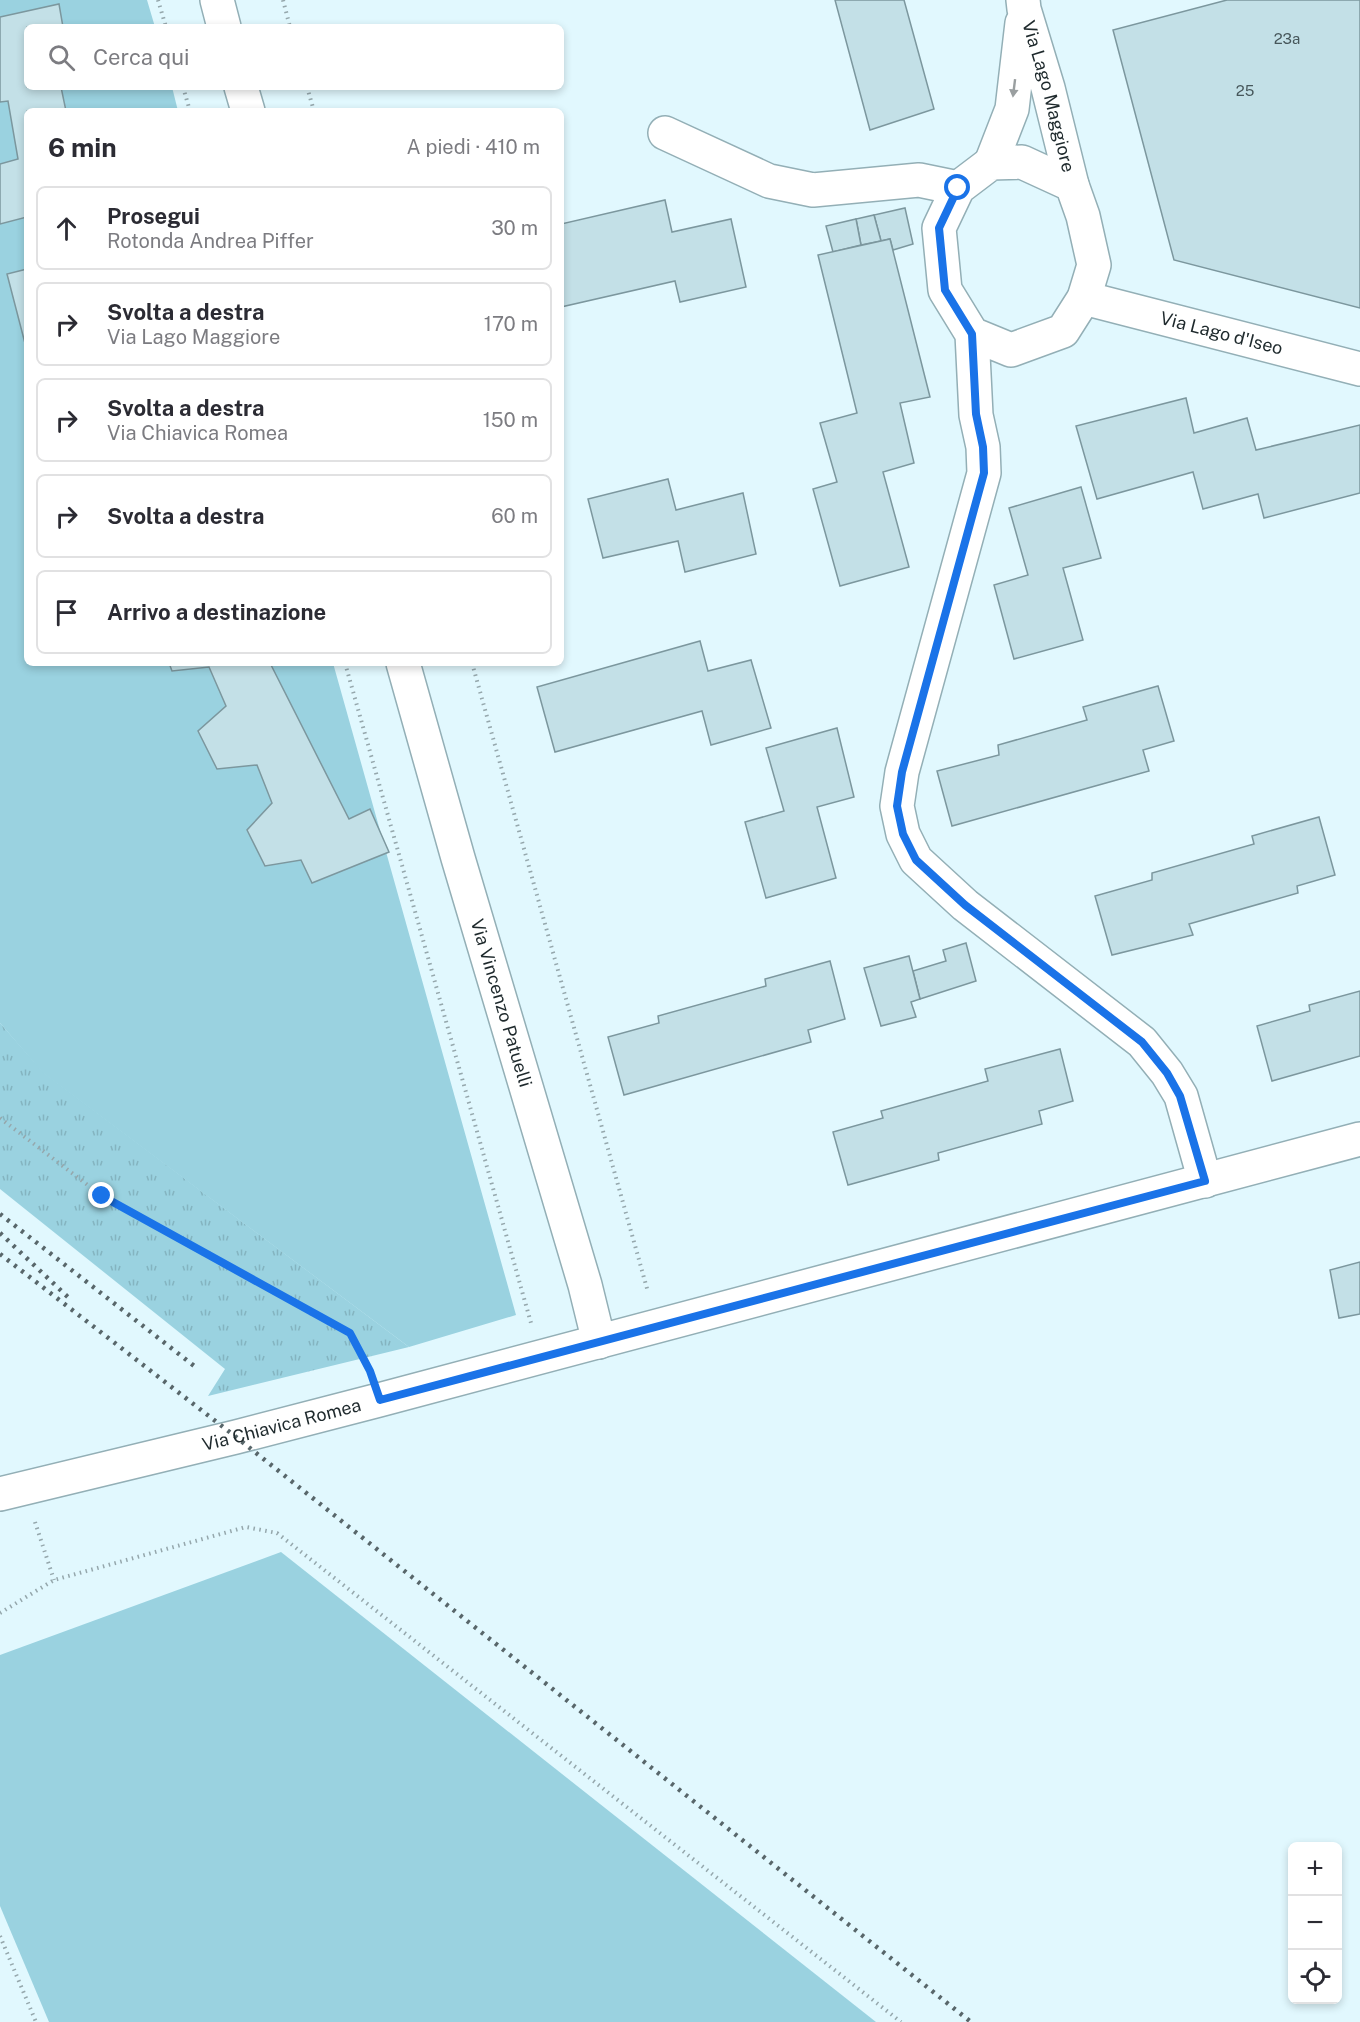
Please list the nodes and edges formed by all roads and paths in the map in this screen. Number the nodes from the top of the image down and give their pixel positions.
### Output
1 (158, 0) edge
2 (217, 0) edge
3 (283, 0) edge
4 (1024, 5) edge
5 (165, 24) edge
6 (223, 24) edge
7 (290, 24) edge
8 (184, 90) edge
9 (242, 90) edge
10 (309, 90) edge
11 (189, 108) edge
12 (247, 108) edge
13 (313, 108) edge
14 (665, 133) dead end
15 (991, 164) junction
16 (1072, 186) junction
17 (958, 188) junction
18 (1084, 298) junction
19 (972, 334) junction
20 (1360, 369) edge
21 (346, 666) edge
22 (404, 666) edge
23 (473, 666) edge
24 (0, 1118) edge
25 (1360, 1139) edge
26 (1205, 1181) junction
27 (648, 1295) dead end
28 (532, 1327) dead end
29 (599, 1342) junction
30 (380, 1400) junction
31 (12, 1490) edge
32 (54, 1580) junction
33 (0, 1613) edge
34 (0, 1936) edge
35 (36, 2022) edge
36 (900, 2022) edge

1 - 5 path
2 - 6 street
3 - 7 path
4 -> 15 street, Via Lago Maggiore
4 - 16 street, Via Lago Maggiore
8 - 11 path
9 - 12 street
10 - 13 path
14 - 17 street
15 - 16 street
15 - 17 street
16 - 18 street
17 - 19 street
18 - 19 street
18 - 20 street, Via Lago d'Iseo
19 - 26 street
21 - 28 path
22 - 29 street, Via Vincenzo Patuelli
23 - 27 path
24 - 30 path
25 - 26 street, Via Chiavica Romea
26 - 29 street, Via Chiavica Romea
29 - 30 street, Via Chiavica Romea
30 - 31 street, Via Chiavica Romea
31 - 32 path
32 - 33 path
32 - 36 path
34 - 35 path

